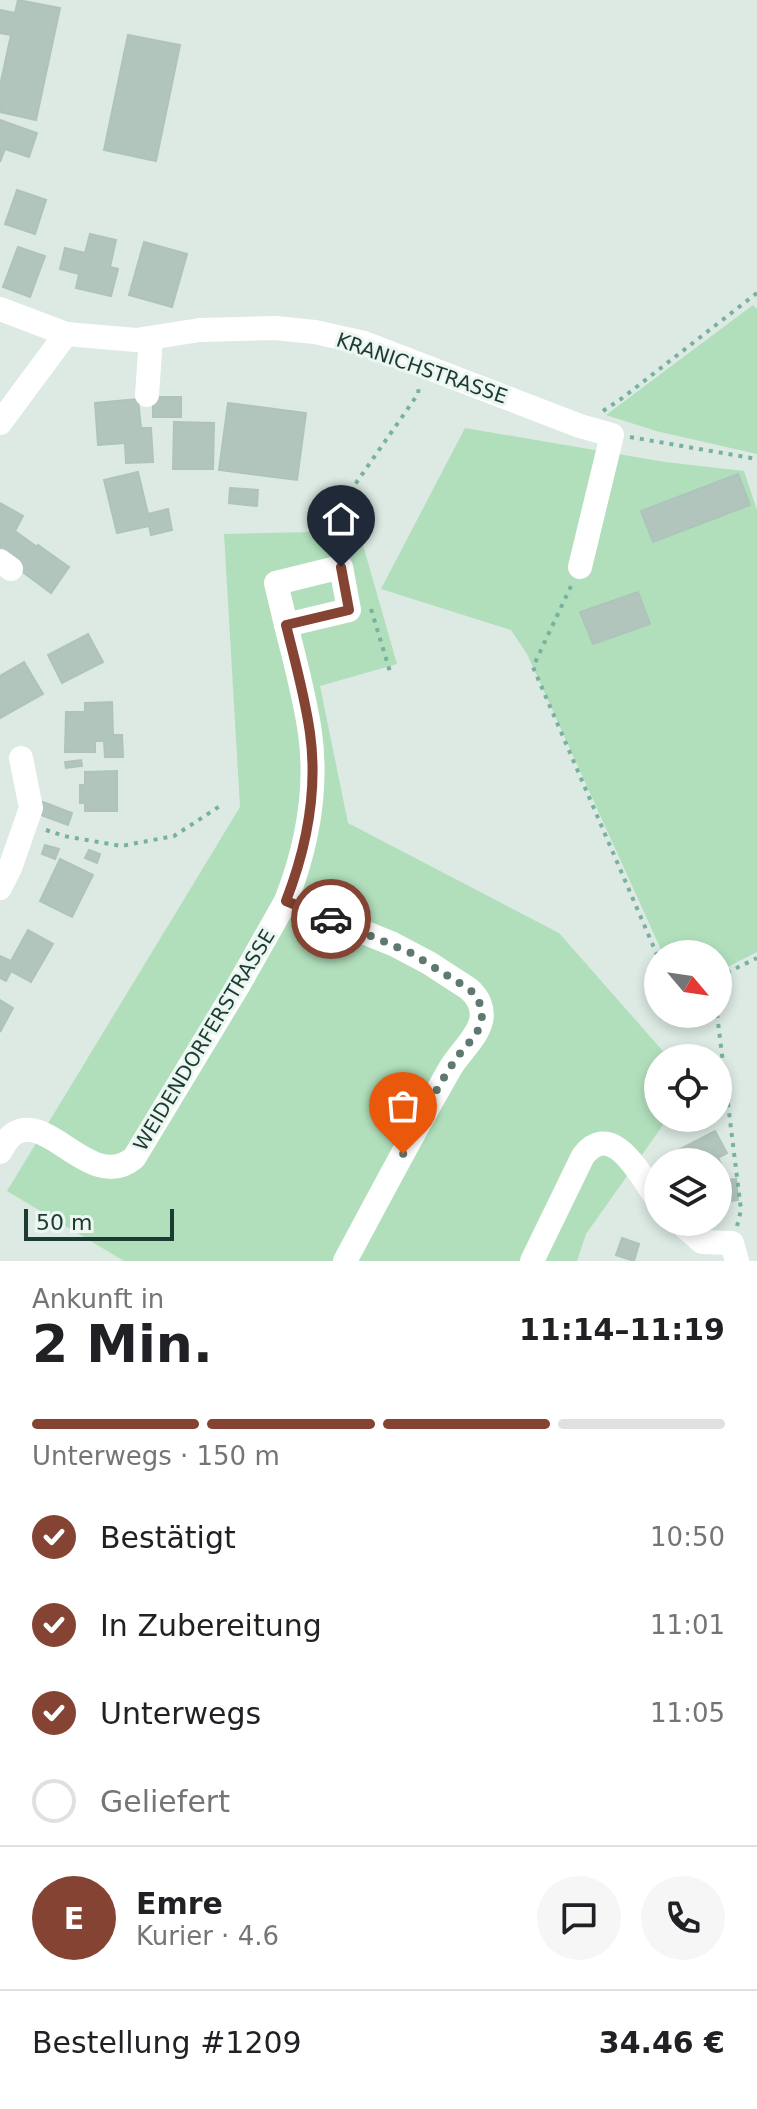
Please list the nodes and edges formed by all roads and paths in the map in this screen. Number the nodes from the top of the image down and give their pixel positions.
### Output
1 (757, 293) edge
2 (0, 309) edge
3 (66, 334) junction
4 (151, 338) junction
5 (421, 364) junction
6 (147, 395) dead end
7 (0, 423) edge
8 (580, 426) junction
9 (612, 435) junction
10 (757, 459) edge
11 (358, 563) dead end
12 (580, 567) joint
13 (371, 608) dead end
14 (286, 625) dead end
15 (391, 675) dead end
16 (21, 758) dead end
17 (220, 806) dead end
18 (26, 823) junction
19 (0, 888) edge
20 (286, 901) junction
21 (651, 940) edge
22 (757, 958) edge
23 (732, 970) edge
24 (719, 1028) edge
25 (0, 1152) edge
26 (644, 1181) edge
27 (695, 1236) edge
28 (735, 1252) edge
29 (345, 1261) edge
30 (532, 1261) edge

1 - 8 path
2 - 3 street, KRANICHSTRASSE
3 - 4 street, KRANICHSTRASSE
3 - 7 street
4 - 5 street, KRANICHSTRASSE
4 - 6 street
5 - 8 street, KRANICHSTRASSE
5 - 11 path
8 - 9 street, KRANICHSTRASSE
9 - 10 path
9 - 12 street
12 - 21 path
13 - 15 path
14 - 20 street
16 - 18 street
17 - 18 path
18 - 19 street
20 - 25 street, WEIDENDORFERSTRASSE
20 - 29 street
22 - 23 path
24 - 28 path
26 - 30 street
27 - 28 street

